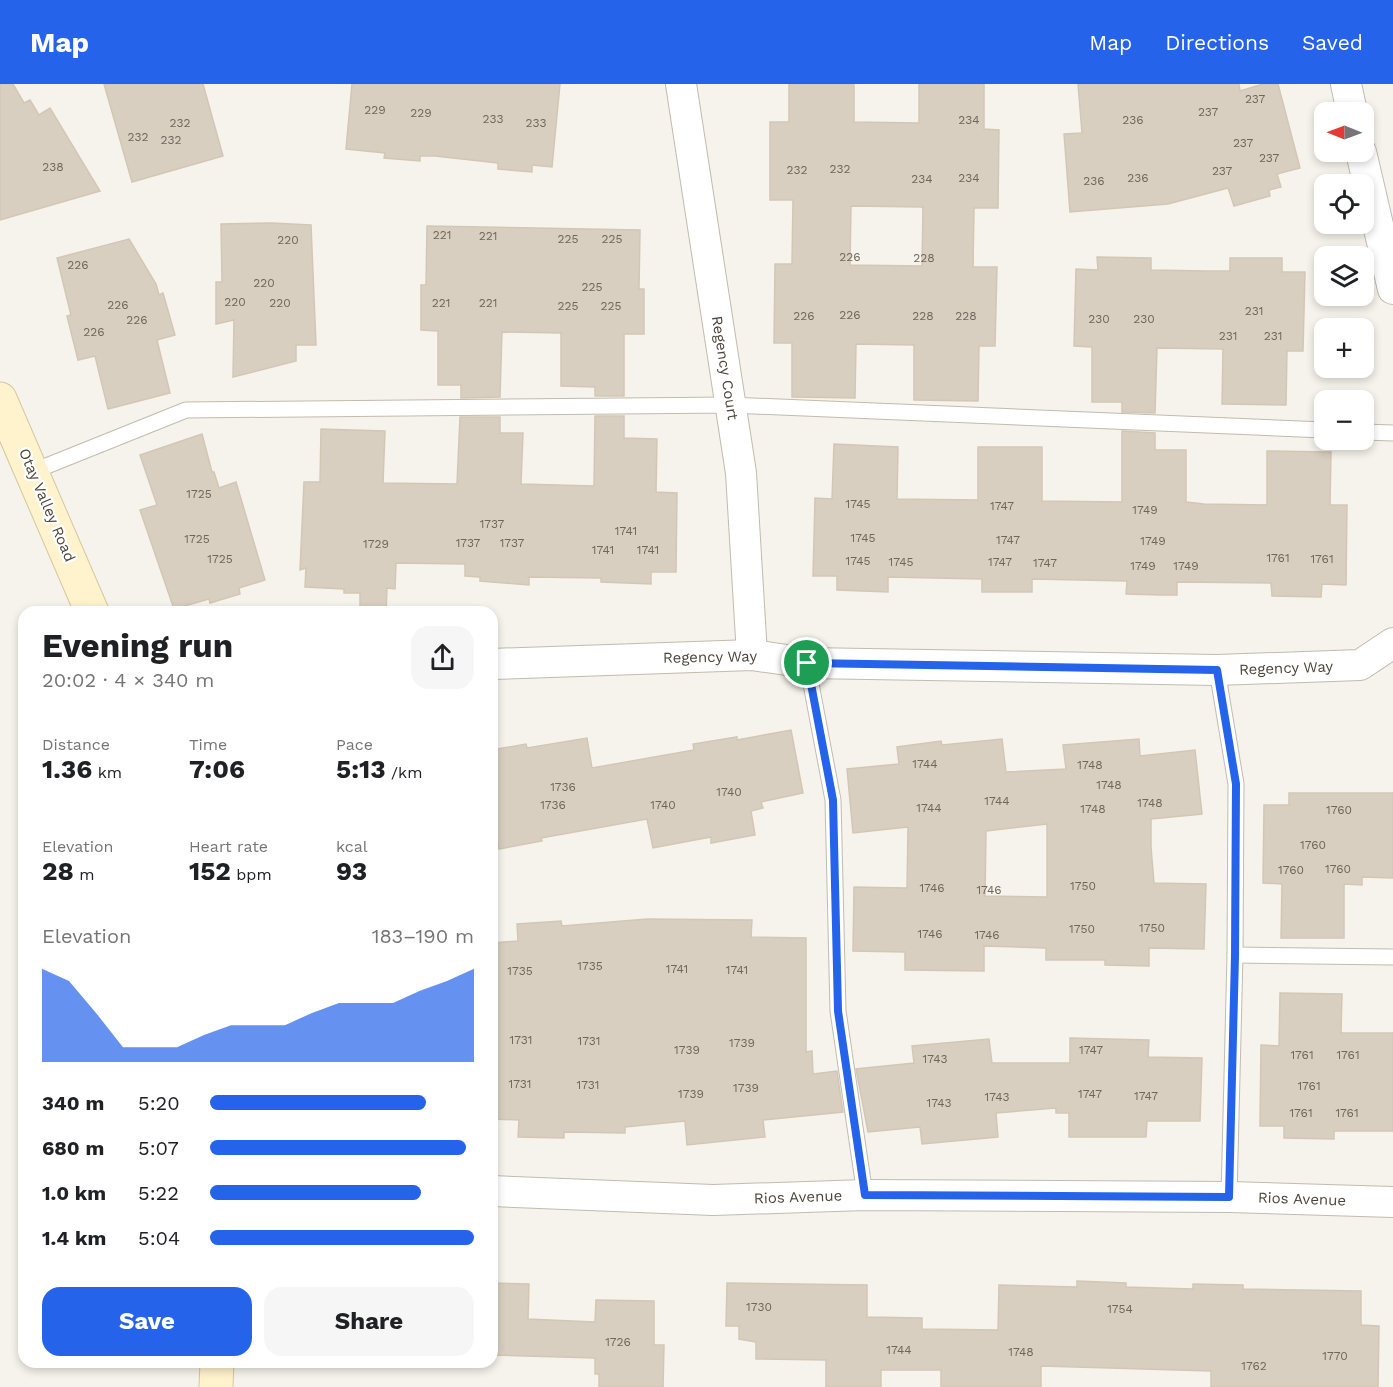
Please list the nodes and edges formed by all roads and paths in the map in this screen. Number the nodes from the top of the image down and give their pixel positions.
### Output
1 (681, 84) edge
2 (1346, 84) edge
3 (1350, 102) edge
4 (1363, 162) edge
5 (1393, 289) edge
6 (0, 399) edge
7 (731, 405) junction
8 (1314, 430) edge
9 (1374, 433) edge
10 (1393, 434) edge
11 (34, 471) junction
12 (90, 606) edge
13 (1393, 643) edge
14 (752, 655) junction
15 (807, 663) junction
16 (498, 664) edge
17 (1217, 670) junction
18 (1235, 956) junction
19 (1393, 957) edge
20 (498, 1191) edge
21 (865, 1195) junction
22 (1229, 1197) junction
23 (1393, 1202) edge
24 (217, 1368) edge
25 (216, 1387) edge

1 - 7 street, Regency Court
2 - 3 street
4 - 5 street
6 - 11 street, Otay Valley Road
7 - 8 lane
7 - 11 lane
7 - 14 street, Regency Court
9 - 10 lane
11 - 12 street, Otay Valley Road
13 - 17 street, Regency Way
14 - 15 street, Regency Way
14 - 16 street, Regency Way
15 - 17 street, Regency Way
15 - 21 lane
17 - 18 lane
18 - 19 lane
18 - 22 lane
20 - 21 street, Rios Avenue
21 - 22 street, Rios Avenue
22 - 23 street, Rios Avenue
24 - 25 street

